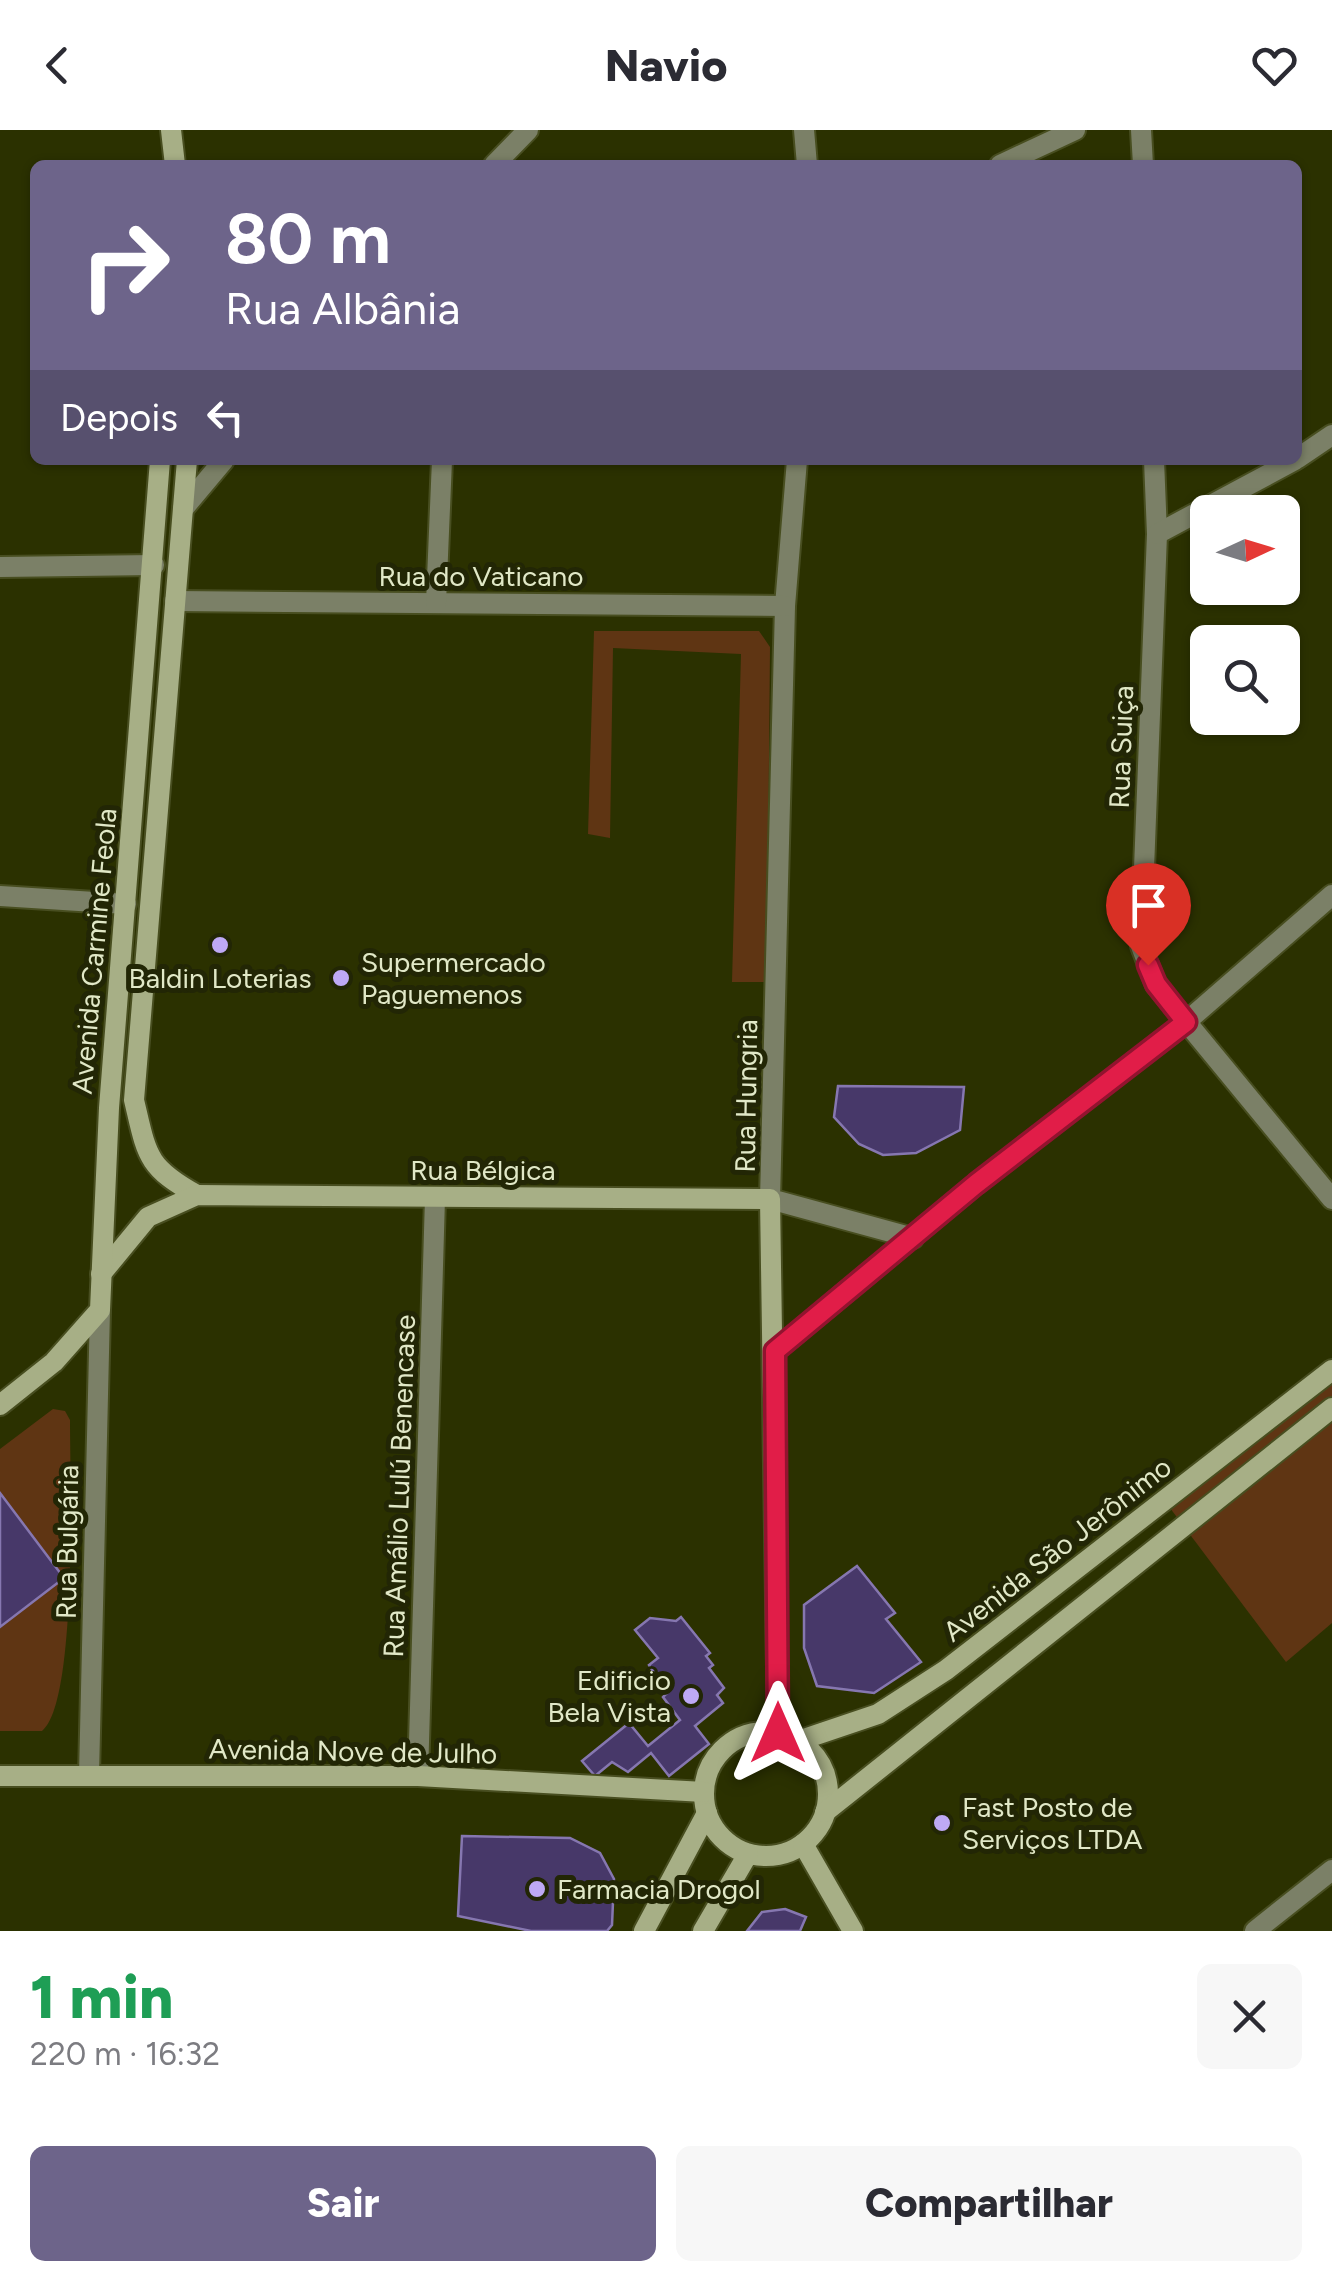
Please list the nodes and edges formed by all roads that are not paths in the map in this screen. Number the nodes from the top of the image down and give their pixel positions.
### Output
1 (171, 130) edge
2 (528, 130) edge
3 (804, 130) edge
4 (1075, 130) edge
5 (1141, 130) edge
6 (174, 160) edge
7 (499, 160) edge
8 (807, 160) edge
9 (1011, 160) edge
10 (1142, 160) edge
11 (1332, 435) edge
12 (1302, 455) edge
13 (160, 465) edge
14 (187, 465) edge
15 (220, 465) edge
16 (442, 465) edge
17 (797, 465) edge
18 (1154, 465) edge
19 (1285, 465) edge
20 (183, 509) junction
21 (1157, 534) junction
22 (154, 565) junction
23 (0, 567) edge
24 (176, 601) junction
25 (436, 603) junction
26 (785, 606) junction
27 (0, 896) edge
28 (1332, 896) edge
29 (126, 904) junction
30 (1186, 1022) junction
31 (197, 1195) junction
32 (436, 1198) junction
33 (770, 1200) junction
34 (1332, 1200) edge
35 (913, 1238) junction
36 (101, 1274) junction
37 (100, 1310) junction
38 (775, 1351) junction
39 (1332, 1370) edge
40 (0, 1404) edge
41 (1332, 1408) edge
42 (788, 1737) junction
43 (89, 1775) junction
44 (0, 1776) edge
45 (418, 1776) junction
46 (705, 1803) junction
47 (826, 1812) junction
48 (803, 1844) junction
49 (748, 1854) junction
50 (1332, 1870) edge
51 (644, 1931) edge
52 (703, 1931) edge
53 (853, 1931) edge
54 (1255, 1931) edge

1 - 6 main road
2 - 7 street
3 - 8 street
4 - 9 street
5 - 10 street
11 - 12 street
13 - 22 main road, Avenida Carmine Feola
14 - 20 main road, Avenida Carmine Feola
15 - 20 street
16 - 25 street
17 - 26 street, Rua Hungria
18 - 21 street, Rua Suiça
19 - 21 street
20 - 24 main road, Avenida Carmine Feola
21 - 30 street, Rua Suiça
22 - 23 street
22 - 29 main road, Avenida Carmine Feola
24 - 25 street, Rua do Vaticano
24 - 31 main road, Avenida Carmine Feola
25 - 26 street, Rua do Vaticano
26 - 33 street, Rua Hungria
27 - 29 street
28 - 30 street
29 - 36 main road, Avenida Carmine Feola
30 - 34 street, Rua Suiça
30 - 35 street
31 - 32 main road, Rua Bélgica
31 - 36 main road, Rua Bélgica
32 - 33 main road, Rua Bélgica
32 - 45 street, Rua Amálio Lulú Benencase
33 - 35 street
33 - 38 main road, Rua Hungria
35 - 38 street
36 - 37 main road, Avenida Carmine Feola
37 - 40 main road
37 - 43 street, Rua Bulgária
38 - 42 main road, Rua Hungria
39 - 42 main road, Avenida São Jerônimo
41 - 47 main road
42 - 46 main road
42 - 47 main road
43 - 44 main road, Avenida Nove de Julho
43 - 45 main road, Avenida Nove de Julho
45 - 46 main road, Avenida Nove de Julho
46 - 49 main road
46 - 51 main road
47 - 48 main road
48 - 49 main road
48 - 53 main road
49 - 52 main road
50 - 54 street

